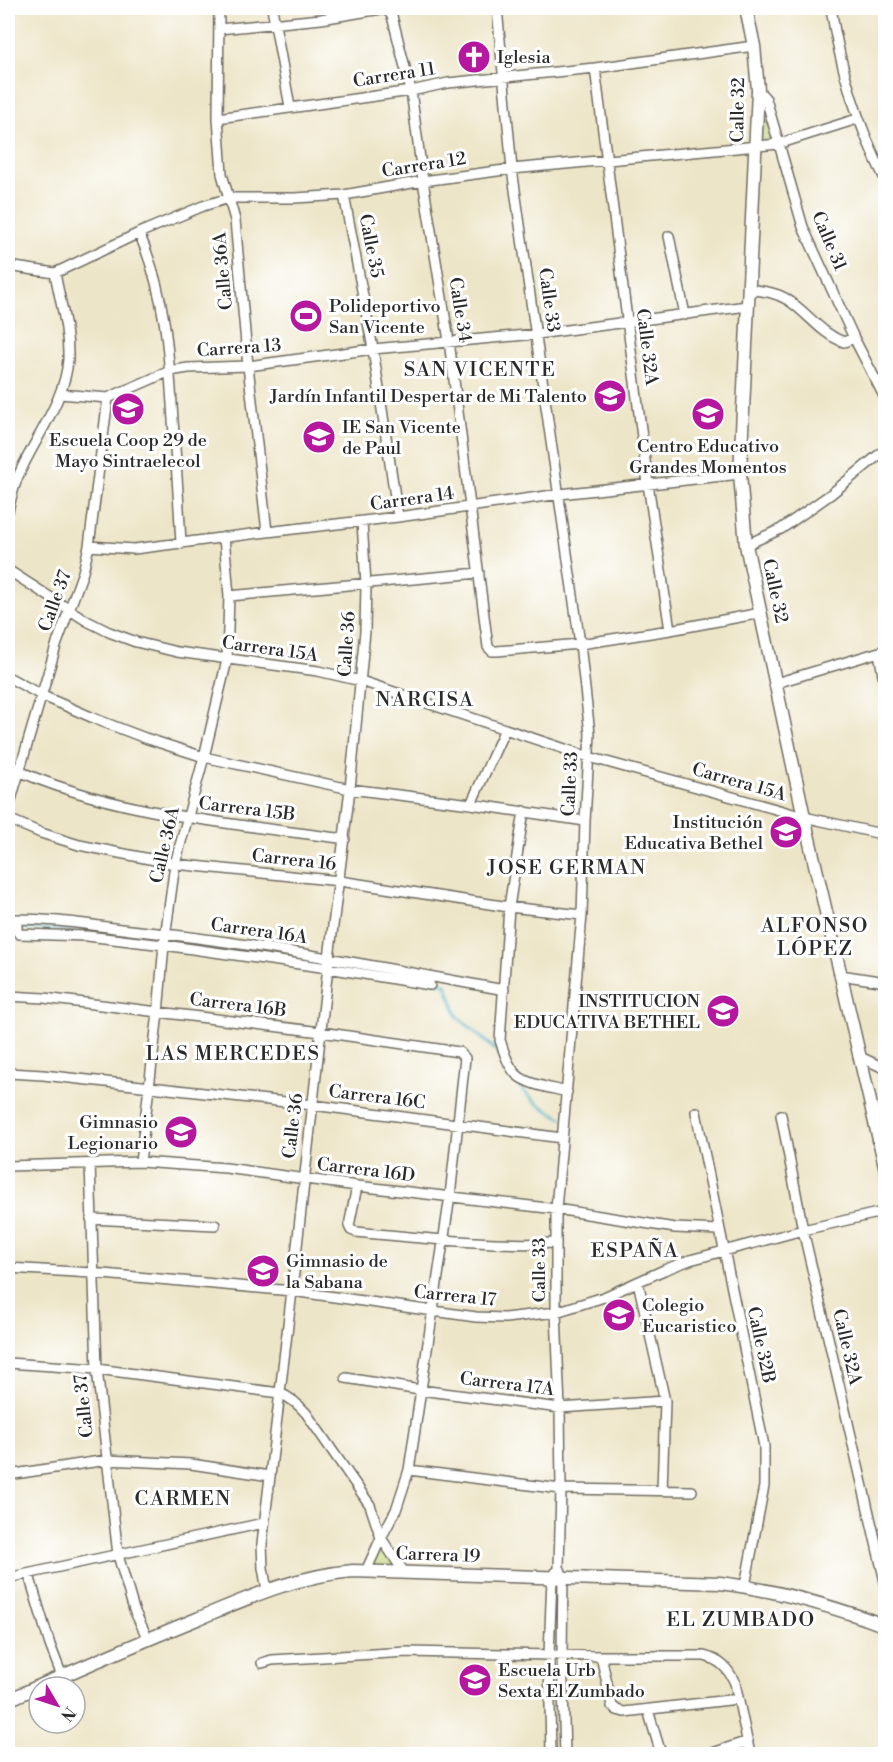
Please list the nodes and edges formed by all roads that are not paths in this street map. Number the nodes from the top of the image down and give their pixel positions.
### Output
1 (219, 8) edge
2 (272, 8) edge
3 (320, 8) edge
4 (497, 8) edge
5 (746, 8) edge
6 (831, 8) edge
7 (321, 19) junction
8 (275, 24) junction
9 (219, 29) junction
10 (754, 46) junction
11 (595, 68) junction
12 (504, 78) junction
13 (758, 90) junction
14 (411, 91) junction
15 (290, 107) junction
16 (218, 118) junction
17 (857, 119) junction
18 (778, 144) junction
19 (755, 145) junction
20 (607, 160) junction
21 (512, 169) junction
22 (423, 181) junction
23 (885, 181) edge
24 (344, 195) junction
25 (229, 198) junction
26 (140, 233) junction
27 (669, 236) dead end
28 (8, 266) edge
29 (55, 273) junction
30 (748, 289) junction
31 (747, 306) junction
32 (685, 315) junction
33 (627, 322) junction
34 (537, 334) junction
35 (854, 338) junction
36 (449, 341) junction
37 (373, 349) junction
38 (248, 366) junction
39 (170, 372) junction
40 (60, 394) junction
41 (108, 398) junction
42 (885, 400) edge
43 (885, 449) edge
44 (740, 474) junction
45 (648, 484) junction
46 (560, 494) junction
47 (469, 508) junction
48 (8, 511) edge
49 (398, 517) junction
50 (362, 522) junction
51 (267, 532) junction
52 (224, 537) junction
53 (181, 544) junction
54 (746, 545) junction
55 (88, 546) junction
56 (8, 570) edge
57 (479, 573) junction
58 (366, 584) junction
59 (229, 596) junction
60 (70, 611) junction
61 (761, 613) junction
62 (670, 630) junction
63 (580, 644) junction
64 (882, 651) edge
65 (227, 660) junction
66 (8, 676) edge
67 (361, 681) junction
68 (776, 683) junction
69 (885, 691) edge
70 (43, 696) junction
71 (505, 729) junction
72 (204, 757) junction
73 (589, 757) junction
74 (8, 766) edge
75 (19, 771) junction
76 (350, 789) junction
77 (471, 804) junction
78 (8, 810) edge
79 (524, 811) junction
80 (885, 814) edge
81 (804, 817) junction
82 (187, 818) junction
83 (8, 819) edge
84 (585, 821) junction
85 (884, 835) edge
86 (345, 838) junction
87 (175, 864) junction
88 (340, 881) junction
89 (509, 907) junction
90 (582, 915) junction
91 (14, 923) edge
92 (165, 933) junction
93 (164, 945) junction
94 (329, 958) junction
95 (328, 968) junction
96 (840, 975) junction
97 (885, 982) edge
98 (430, 985) dead end
99 (504, 990) junction
100 (8, 996) edge
101 (158, 1013) junction
102 (321, 1032) junction
103 (858, 1056) junction
104 (885, 1069) edge
105 (8, 1072) edge
106 (148, 1087) junction
107 (567, 1092) junction
108 (313, 1105) junction
109 (696, 1112) dead end
110 (781, 1115) dead end
111 (457, 1124) junction
112 (562, 1138) junction
113 (882, 1142) edge
114 (140, 1162) junction
115 (90, 1164) junction
116 (8, 1166) edge
117 (885, 1170) edge
118 (304, 1179) junction
119 (357, 1186) junction
120 (450, 1196) junction
121 (556, 1209) junction
122 (885, 1214) edge
123 (91, 1219) junction
124 (215, 1225) dead end
125 (719, 1230) junction
126 (803, 1230) junction
127 (443, 1240) junction
128 (555, 1243) junction
129 (724, 1251) junction
130 (8, 1268) edge
131 (92, 1273) junction
132 (638, 1282) junction
133 (292, 1291) junction
134 (431, 1311) junction
135 (556, 1312) junction
136 (8, 1363) edge
137 (97, 1369) junction
138 (346, 1378) dead end
139 (420, 1390) junction
140 (280, 1393) junction
141 (665, 1401) junction
142 (560, 1408) junction
143 (107, 1460) junction
144 (409, 1470) junction
145 (8, 1475) edge
146 (270, 1476) junction
147 (561, 1489) junction
148 (662, 1491) junction
149 (692, 1491) dead end
150 (264, 1523) junction
151 (381, 1538) junction
152 (118, 1555) junction
153 (366, 1571) junction
154 (404, 1572) junction
155 (558, 1574) junction
156 (29, 1575) junction
157 (8, 1578) edge
158 (885, 1585) edge
159 (745, 1586) junction
160 (267, 1590) junction
161 (885, 1626) edge
162 (147, 1639) junction
163 (549, 1655) junction
164 (562, 1655) junction
165 (601, 1656) junction
166 (262, 1663) dead end
167 (62, 1675) edge
168 (64, 1675) edge
169 (27, 1692) edge
170 (738, 1699) junction
171 (8, 1700) edge
172 (648, 1710) junction
173 (748, 1742) junction
174 (551, 1755) edge
175 (565, 1755) edge
176 (661, 1755) edge
177 (710, 1755) edge
178 (750, 1755) edge

1 - 9 street, Calle 36A
2 - 8 street
3 - 7 street
4 - 12 street, Calle 33
5 - 10 main road, Calle 32
6 - 17 street
7 - 8 street
7 - 14 street, Calle 34
8 - 9 street
8 - 15 street
9 - 16 street, Calle 36A
10 - 11 street, Carrera 11
10 - 13 main road, Calle 32
11 - 12 street, Carrera 11
11 - 20 street, Calle 32A
12 - 14 street, Carrera 11
12 - 21 street, Calle 33
13 - 18 street, Calle 31
13 - 19 main road, Calle 32
14 - 15 street, Carrera 11
14 - 22 street, Calle 34
15 - 16 street, Carrera 11
16 - 25 street, Calle 36A
17 - 18 street, Carrera 12
17 - 23 street
18 - 19 street, Carrera 12
18 - 35 street, Calle 31
19 - 20 street, Carrera 12
19 - 30 main road, Calle 32
20 - 21 street, Carrera 12
20 - 33 street, Calle 32A
21 - 22 street, Carrera 12
21 - 34 street, Calle 33
22 - 24 street, Carrera 12
22 - 36 street, Calle 34
24 - 25 street, Carrera 12
24 - 37 street, Calle 35
25 - 26 street, Carrera 12
25 - 38 street, Calle 36A
26 - 29 street, Carrera 12
26 - 39 street
27 - 32 street
28 - 29 street
29 - 40 street
30 - 31 main road, Calle 32
30 - 35 street
31 - 32 street, Carrera 13
31 - 44 main road, Calle 32
32 - 33 street, Carrera 13
33 - 34 street, Carrera 13
33 - 45 street, Calle 32A
34 - 36 street, Carrera 13
34 - 46 street, Calle 33
35 - 42 street, Calle 31
36 - 37 street, Carrera 13
36 - 47 street, Calle 34
37 - 38 street, Carrera 13
37 - 49 street, Calle 35
38 - 39 street, Carrera 13
38 - 51 street, Calle 36A
39 - 41 street, Carrera 13
39 - 53 street
40 - 41 street, Carrera 13
40 - 48 street
41 - 55 street, Calle 37
43 - 54 street
44 - 45 street, Carrera 14
44 - 54 main road, Calle 32
45 - 46 street, Carrera 14
45 - 62 street, Calle 32A
46 - 47 street, Carrera 14
46 - 63 street, Calle 33
47 - 49 street, Carrera 14
47 - 57 street, Calle 34
49 - 50 street, Carrera 14
50 - 51 street, Carrera 14
50 - 58 street, Calle 36
51 - 52 street, Carrera 14
52 - 53 street, Carrera 14
52 - 59 street, Calle 36A
53 - 55 street, Carrera 14
54 - 61 main road, Calle 32
55 - 60 street, Calle 37
56 - 60 street, Carrera 15A
57 - 58 street
57 - 63 street, Calle 34
58 - 59 street
58 - 67 street, Calle 36
59 - 65 street, Calle 36A
60 - 65 street, Carrera 15A
60 - 70 street, Calle 37
61 - 62 street
61 - 68 main road, Calle 32
62 - 63 street
63 - 73 street, Calle 33
64 - 68 street
64 - 69 street
65 - 67 street, Carrera 15A
65 - 72 street, Calle 36A
66 - 70 street
67 - 71 street, Carrera 15A
67 - 76 street, Calle 36
68 - 81 main road, Calle 32
70 - 72 street
70 - 75 street, Calle 37
71 - 73 street, Carrera 15A
71 - 77 street
72 - 76 street
72 - 82 street, Calle 36A
73 - 81 street, Carrera 15A
73 - 84 street, Calle 33
74 - 75 street, Carrera 15B
75 - 78 street, Calle 37
75 - 82 street, Carrera 15B
76 - 77 street
76 - 86 street, Calle 36
77 - 79 street
79 - 84 street
79 - 89 street
80 - 85 street
81 - 85 street, Carrera 15A
81 - 96 main road, Calle 32
82 - 86 street, Carrera 15B
82 - 87 street, Calle 36A
83 - 87 street, Carrera 16
84 - 90 street, Calle 33
86 - 88 street, Calle 36
87 - 88 street, Carrera 16
87 - 92 street, Calle 36A
88 - 89 street, Carrera 16
88 - 94 street, Calle 36
89 - 90 street, Carrera 16
89 - 99 street
90 - 107 street, Calle 33
91 - 92 street, Carrera 16A
91 - 93 street
92 - 93 street, Calle 36A
92 - 94 street, Carrera 16A
93 - 95 street
93 - 101 street, Calle 36A
94 - 95 street, Calle 36
94 - 99 street, Carrera 16A
95 - 98 street
95 - 102 street, Calle 36
96 - 97 street
96 - 103 main road, Calle 32
99 - 107 street
100 - 101 street, Carrera 16B
101 - 102 street, Carrera 16B
101 - 106 street, Calle 36A
102 - 108 street, Calle 36
102 - 111 street, Carrera 16B
103 - 104 street
103 - 113 main road, Calle 32
105 - 106 street, Carrera 16C
106 - 108 street, Carrera 16C
106 - 114 street, Calle 36A
107 - 112 street, Calle 33
108 - 111 street, Carrera 16C
108 - 118 street, Calle 36
109 - 125 street, Calle 32B
110 - 126 street, Calle 32A
111 - 112 street, Carrera 16C
111 - 120 street
112 - 121 street, Calle 33
113 - 117 main road, Calle 32
114 - 115 street, Carrera 16D
114 - 118 street, Carrera 16D
115 - 116 street, Carrera 16D
115 - 123 street, Calle 37
118 - 119 street, Carrera 16D
118 - 133 street, Calle 36
119 - 120 street, Carrera 16D
119 - 127 street
120 - 121 street, Carrera 16D
120 - 127 street
121 - 125 street, Carrera 16D
121 - 128 street, Calle 33
122 - 126 street, Carrera 17
123 - 124 street
123 - 131 street, Calle 37
125 - 129 street, Calle 32B
126 - 129 street, Carrera 17
126 - 158 street, Calle 32A
127 - 128 street
127 - 134 street
128 - 135 street, Calle 33
129 - 132 street, Carrera 17
129 - 159 street, Calle 32B
130 - 131 street, Carrera 17
131 - 133 street, Carrera 17
131 - 137 street, Calle 37
132 - 135 street, Carrera 17
132 - 141 street
133 - 134 street, Carrera 17
133 - 140 street, Calle 36
134 - 135 street, Carrera 17
134 - 139 street
135 - 142 street, Calle 33
136 - 137 street
137 - 140 street
137 - 143 street, Calle 37
138 - 139 street, Carrera 17A
139 - 142 street, Carrera 17A
139 - 144 street
140 - 146 street, Calle 36
140 - 151 street
141 - 142 street, Carrera 17A
141 - 148 street
142 - 147 street, Calle 33
143 - 145 street
143 - 146 street
143 - 152 street, Calle 37
144 - 147 street
144 - 151 street
146 - 150 street, Calle 36
147 - 148 street
147 - 155 street, Calle 33
148 - 149 street
150 - 152 street
150 - 160 street, Calle 36
151 - 153 street
151 - 154 street
152 - 156 street
152 - 162 street, Calle 37
153 - 154 main road, Carrera 19
153 - 160 main road, Carrera 19
154 - 155 main road, Carrera 19
155 - 159 main road, Carrera 19
155 - 163 street, Calle 33
155 - 164 street, Calle 33
156 - 157 street
156 - 167 street
159 - 161 main road, Carrera 19
160 - 162 main road, Carrera 19
162 - 168 main road, Carrera 19
163 - 164 street
163 - 166 street
163 - 174 street, Calle 33
164 - 165 street
164 - 175 street, Calle 33
165 - 170 street
165 - 172 street
169 - 171 main road, Carrera 19
170 - 172 street
170 - 173 street
172 - 176 street
173 - 177 street
173 - 178 street

